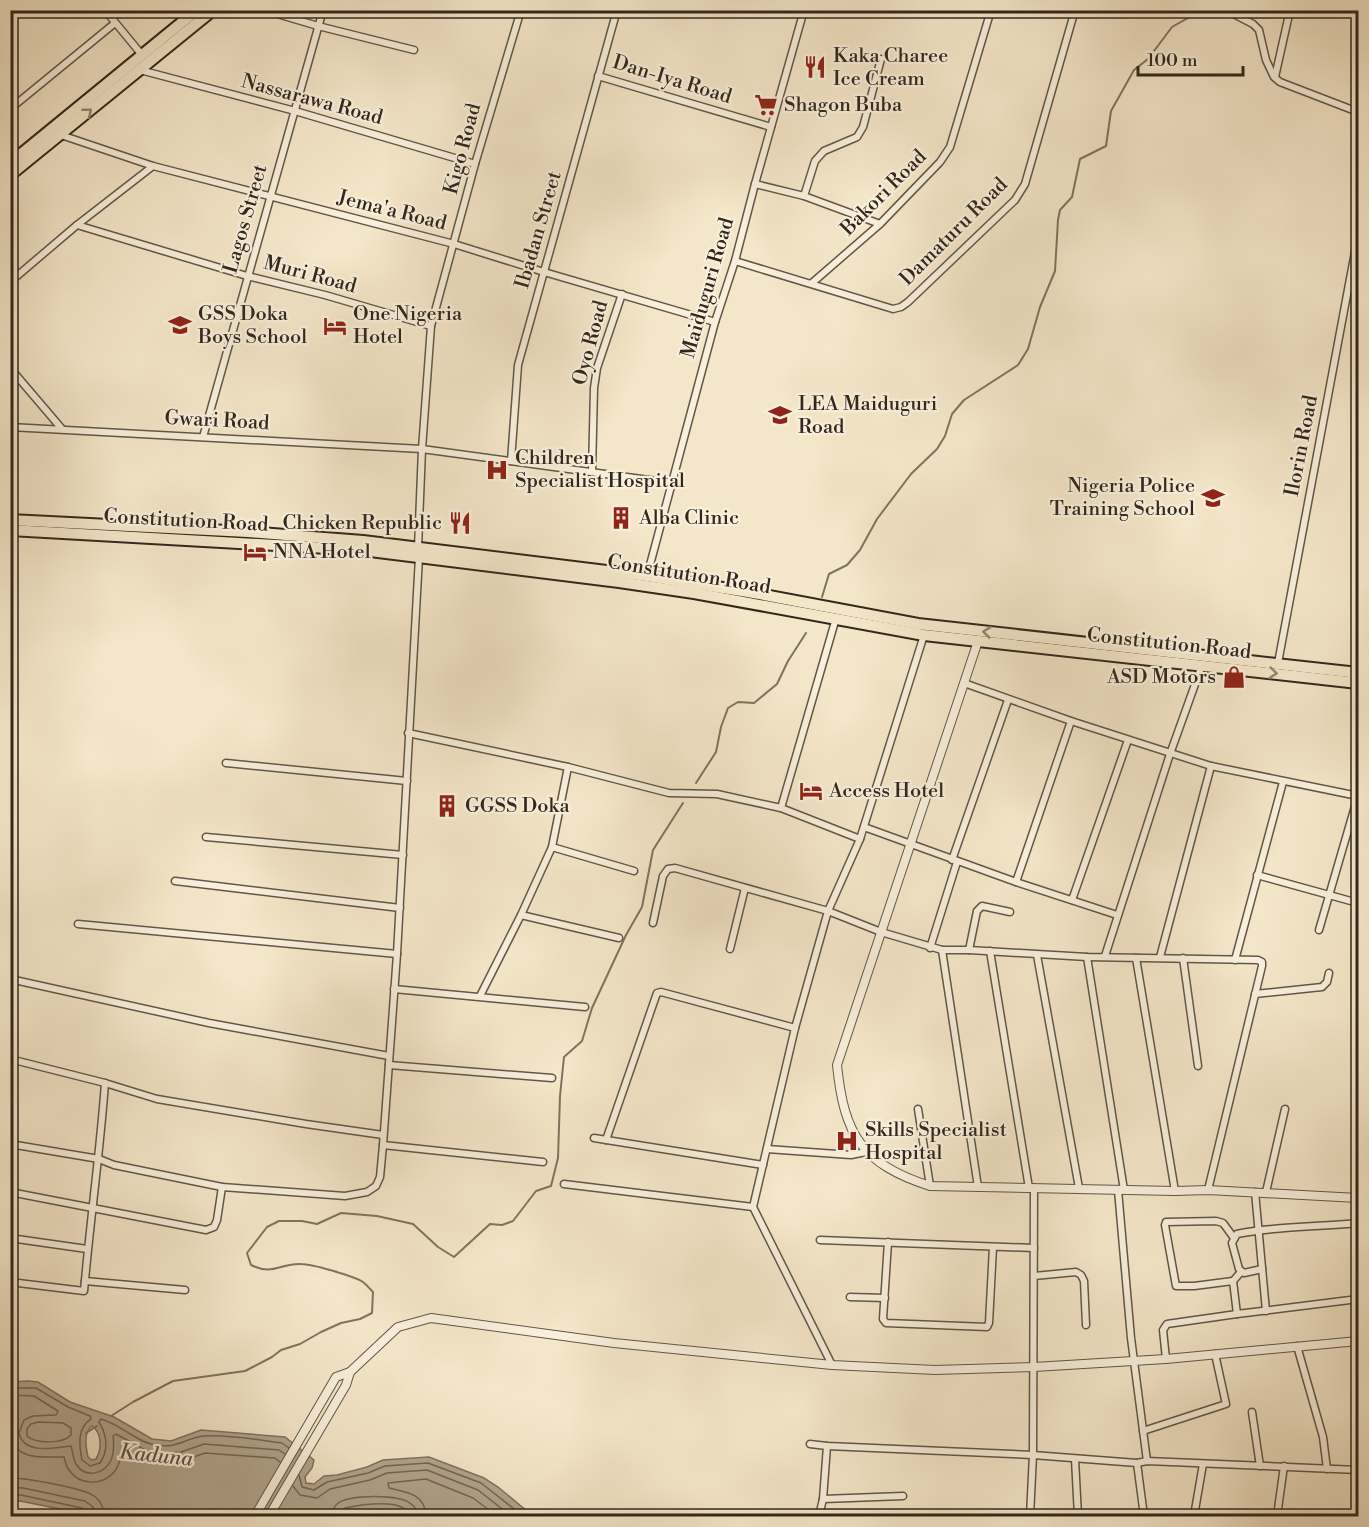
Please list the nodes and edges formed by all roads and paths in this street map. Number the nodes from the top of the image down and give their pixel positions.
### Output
1 (105, 10) edge
2 (197, 10) edge
3 (213, 10) edge
4 (264, 10) edge
5 (323, 10) edge
6 (521, 10) edge
7 (617, 10) edge
8 (804, 10) edge
9 (991, 10) edge
10 (1075, 10) edge
11 (1226, 10) edge
12 (1290, 10) edge
13 (115, 23) junction
14 (318, 26) junction
15 (414, 50) dead end
16 (142, 56) junction
17 (881, 59) dead end
18 (140, 70) junction
19 (598, 76) junction
20 (1274, 77) junction
21 (10, 109) edge
22 (295, 111) junction
23 (1359, 112) edge
24 (771, 127) junction
25 (60, 134) junction
26 (10, 163) edge
27 (475, 164) junction
28 (153, 166) junction
29 (10, 175) edge
30 (754, 184) junction
31 (270, 196) junction
32 (804, 196) junction
33 (880, 224) junction
34 (77, 225) junction
35 (1359, 236) edge
36 (454, 244) junction
37 (735, 261) junction
38 (544, 272) junction
39 (247, 276) junction
40 (10, 282) edge
41 (812, 283) junction
42 (622, 294) junction
43 (716, 322) junction
44 (431, 326) junction
45 (10, 368) edge
46 (10, 426) edge
47 (62, 429) junction
48 (203, 437) junction
49 (422, 449) junction
50 (511, 461) junction
51 (592, 472) junction
52 (671, 483) junction
53 (10, 520) edge
54 (10, 530) edge
55 (418, 552) junction
56 (647, 576) junction
57 (805, 608) junction
58 (821, 610) junction
59 (836, 618) junction
60 (924, 635) junction
61 (978, 641) junction
62 (1090, 649) junction
63 (1278, 663) junction
64 (1202, 665) junction
65 (1359, 673) edge
66 (964, 683) junction
67 (1359, 683) edge
68 (1008, 700) junction
69 (1071, 721) junction
70 (408, 732) junction
71 (1128, 740) junction
72 (1170, 754) junction
73 (226, 763) dead end
74 (1211, 766) junction
75 (568, 767) junction
76 (406, 781) junction
77 (1283, 782) junction
78 (1358, 796) edge
79 (781, 808) junction
80 (864, 828) junction
81 (206, 837) dead end
82 (860, 839) junction
83 (910, 844) junction
84 (552, 847) junction
85 (403, 855) junction
86 (955, 861) junction
87 (634, 871) dead end
88 (1257, 875) junction
89 (175, 881) dead end
90 (1016, 882) junction
91 (746, 888) junction
92 (1329, 895) junction
93 (1072, 900) junction
94 (1359, 903) edge
95 (400, 908) junction
96 (828, 910) junction
97 (1010, 912) dead end
98 (521, 915) junction
99 (1117, 915) junction
100 (653, 923) dead end
101 (78, 924) dead end
102 (1319, 930) dead end
103 (881, 932) junction
104 (619, 938) dead end
105 (930, 948) junction
106 (730, 949) dead end
107 (942, 950) junction
108 (969, 950) junction
109 (990, 951) junction
110 (397, 954) junction
111 (1037, 955) junction
112 (1105, 956) junction
113 (1087, 957) junction
114 (1160, 957) junction
115 (1136, 958) junction
116 (1183, 958) junction
117 (1235, 960) junction
118 (1329, 973) dead end
119 (10, 979) edge
120 (394, 989) junction
121 (1255, 994) junction
122 (480, 996) junction
123 (585, 1007) dead end
124 (795, 1028) junction
125 (389, 1056) junction
126 (10, 1059) edge
127 (389, 1065) junction
128 (1198, 1066) dead end
129 (552, 1078) dead end
130 (105, 1083) junction
131 (918, 1109) dead end
132 (1286, 1109) dead end
133 (383, 1135) junction
134 (594, 1138) dead end
135 (606, 1140) junction
136 (10, 1144) edge
137 (383, 1145) junction
138 (767, 1149) junction
139 (866, 1152) junction
140 (99, 1159) junction
141 (543, 1162) dead end
142 (763, 1165) junction
143 (564, 1184) dead end
144 (930, 1186) junction
145 (222, 1187) junction
146 (978, 1187) junction
147 (1031, 1188) junction
148 (1079, 1188) junction
149 (1121, 1190) junction
150 (1208, 1190) junction
151 (1175, 1191) junction
152 (10, 1192) edge
153 (1255, 1192) junction
154 (1266, 1192) junction
155 (1359, 1198) edge
156 (753, 1207) junction
157 (92, 1208) junction
158 (1359, 1224) edge
159 (1258, 1230) junction
160 (10, 1238) edge
161 (1234, 1238) junction
162 (820, 1240) dead end
163 (888, 1242) junction
164 (993, 1247) junction
165 (1034, 1248) junction
166 (87, 1249) junction
167 (1262, 1269) junction
168 (1241, 1272) junction
169 (1034, 1276) junction
170 (85, 1281) junction
171 (1233, 1281) junction
172 (10, 1282) edge
173 (185, 1290) dead end
174 (850, 1297) dead end
175 (885, 1298) junction
176 (1359, 1299) edge
177 (1266, 1311) junction
178 (1237, 1314) junction
179 (1086, 1325) dead end
180 (1359, 1341) edge
181 (1297, 1347) junction
182 (1215, 1354) junction
183 (1166, 1359) junction
184 (1135, 1360) junction
185 (832, 1365) junction
186 (1034, 1367) junction
187 (350, 1372) junction
188 (1357, 1388) dead end
189 (1252, 1412) dead end
190 (1143, 1431) junction
191 (810, 1444) dead end
192 (827, 1446) junction
193 (1033, 1455) junction
194 (1074, 1459) junction
195 (1147, 1461) junction
196 (1137, 1462) junction
197 (1203, 1464) junction
198 (1260, 1466) junction
199 (1284, 1466) junction
200 (1326, 1469) junction
201 (1358, 1470) edge
202 (903, 1496) dead end
203 (823, 1499) junction
204 (255, 1516) edge
205 (269, 1516) edge
206 (819, 1516) edge
207 (1030, 1516) edge
208 (1078, 1516) edge
209 (1144, 1516) edge
210 (1194, 1516) edge
211 (1277, 1516) edge

1 - 13 street
2 - 16 main road
3 - 18 main road
4 - 14 street
5 - 14 street, Lagos Street
6 - 27 street, Kigo Road
7 - 19 street, Ibadan Street
8 - 24 street, Maiduguri Road
9 - 33 street, Bakori Road
10 - 41 street, Damaturu Road
11 - 20 street
12 - 20 street
13 - 16 street
13 - 21 street
14 - 15 street
14 - 22 street, Lagos Street
16 - 26 main road
17 - 32 street
18 - 22 street, Nassarawa Road
25 -> 18 main road
19 - 24 street, Dan-Iya Road
19 - 38 street, Ibadan Street
20 - 23 street
22 - 27 street, Nassarawa Road
22 - 31 street, Lagos Street
24 - 30 street, Maiduguri Road
25 - 28 street, Jema'a Road
25 - 29 main road
27 - 36 street, Kigo Road
28 - 31 street, Jema'a Road
28 - 34 street
30 - 32 street
30 - 37 street, Maiduguri Road
31 - 36 street, Jema'a Road
31 - 39 street, Lagos Street
32 - 33 street
33 - 41 street, Bakori Road
34 - 39 street, Muri Road
34 - 40 street
35 - 63 street, Ilorin Road
36 - 38 street, Jema'a Road
36 - 44 street, Kigo Road
37 - 41 street, Damaturu Road
37 - 43 street, Maiduguri Road
38 - 42 street, Jema'a Road
38 - 50 street, Ibadan Street
39 - 44 street, Muri Road
39 - 48 street, Lagos Street
42 - 43 street, Jema'a Road
42 - 51 street, Oyo Road
43 - 52 street, Maiduguri Road
44 - 49 street, Kigo Road
45 - 47 street
46 - 47 street, Gwari Road
47 - 48 street, Gwari Road
48 - 49 street, Gwari Road
49 - 50 street, Gwari Road
49 - 55 street, Kigo Road
50 - 51 street, Gwari Road
51 - 52 street, Gwari Road
52 - 56 street, Maiduguri Road
53 - 55 main road, Constitution Road
54 - 55 main road, Constitution Road
55 - 56 main road, Constitution Road
55 - 57 main road, Constitution Road
55 - 70 street, Kigo Road
56 - 57 main road, Constitution Road
57 - 58 main road, Constitution Road
58 - 59 main road, Constitution Road
62 -> 58 main road, Constitution Road
59 - 60 main road, Constitution Road
59 - 79 street
60 - 61 main road, Constitution Road
60 - 80 street
61 - 62 main road, Constitution Road
61 - 66 street
62 - 63 main road, Constitution Road
62 - 64 main road, Constitution Road
63 - 65 main road, Constitution Road
64 -> 67 main road, Constitution Road
64 - 72 street
66 - 68 street
66 - 83 street
68 - 69 street
68 - 86 street
69 - 71 street
69 - 90 street
70 - 75 street
70 - 76 street, Kigo Road
71 - 72 street
71 - 93 street
72 - 74 street
72 - 99 street
73 - 76 street
74 - 77 street
74 - 114 street
75 - 79 street
75 - 84 street
76 - 85 street, Kigo Road
77 - 78 street
77 - 88 street
78 - 92 street
79 - 82 street
80 - 82 street
80 - 83 street
81 - 85 street
82 - 96 street
83 - 86 street
83 - 103 street
84 - 87 street
84 - 98 street
85 - 95 street, Kigo Road
86 - 90 street
86 - 105 street
88 - 92 street
88 - 117 street
89 - 95 street
90 - 93 street
91 - 96 street
91 - 100 street
91 - 106 street
92 - 94 street
92 - 102 street
93 - 99 street
95 - 110 street, Kigo Road
96 - 103 street
96 - 124 street
97 - 108 street
98 - 104 street
98 - 122 street
99 - 112 street
101 - 110 street
103 - 105 street
103 - 139 street
105 - 107 street
107 - 108 street
107 - 146 street
108 - 109 street
109 - 111 street
109 - 147 street
110 - 120 street, Kigo Road
111 - 113 street
111 - 148 street
112 - 113 street
112 - 115 street
113 - 149 street
114 - 115 street
114 - 116 street
115 - 151 street
116 - 117 street
116 - 128 street
117 - 121 street
118 - 121 street
119 - 125 street
120 - 122 street
120 - 125 street, Kigo Road
121 - 150 street
122 - 123 street
124 - 135 street
124 - 138 street
125 - 127 street, Kigo Road
126 - 130 street
127 - 129 street
127 - 133 street, Kigo Road
130 - 133 street
130 - 140 street
131 - 144 street
132 - 154 street
133 - 137 street, Kigo Road
134 - 135 street
135 - 142 street
136 - 140 street, Kigo Road
137 - 141 street
137 - 145 street, Kigo Road
138 - 139 street
138 - 142 street
139 - 144 street
140 - 145 street, Kigo Road
140 - 157 street
142 - 156 street
143 - 156 street
144 - 146 street
145 - 157 street
146 - 147 street
147 - 148 street
147 - 165 street
148 - 149 street
149 - 151 street
149 - 184 street
150 - 151 street
150 - 153 street
152 - 157 street
153 - 154 street
153 - 159 street
154 - 155 street
156 - 185 street
157 - 166 street
158 - 159 street
159 - 161 street
159 - 167 street
160 - 166 street
161 - 168 street
161 - 171 street
162 - 163 street
163 - 164 street
163 - 175 street
164 - 165 street
164 - 175 street
165 - 169 street
166 - 170 street
167 - 168 street
167 - 177 street
168 - 171 street
169 - 179 street
169 - 186 street
170 - 172 street
170 - 173 street
171 - 178 street
174 - 175 street
176 - 177 street
177 - 178 street
178 - 183 street
180 - 181 street
181 - 182 street
181 - 200 street
182 - 183 street
182 - 190 street
183 - 184 street
184 - 186 street
184 - 190 street
185 - 186 street
185 - 187 street
186 - 193 street
187 - 204 street
187 - 205 street
188 - 201 street
189 - 198 street
190 - 195 street
191 - 192 street
192 - 193 street
192 - 203 street
193 - 194 street
193 - 207 street
194 - 196 street
194 - 208 street
195 - 196 street
195 - 197 street
196 - 209 street
197 - 198 street
197 - 210 street
198 - 199 street
199 - 200 street
199 - 211 street
200 - 201 street
202 - 203 street
203 - 206 street

